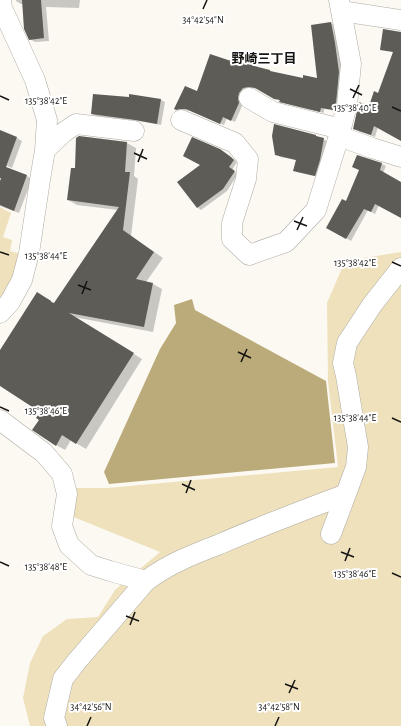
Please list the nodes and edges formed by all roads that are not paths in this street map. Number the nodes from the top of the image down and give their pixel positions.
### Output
1 (1, 0) edge
2 (340, 6) edge
3 (401, 20) edge
4 (249, 98) dead end
5 (181, 120) dead end
6 (134, 131) dead end
7 (340, 132) junction
8 (45, 150) junction
9 (401, 157) edge
10 (401, 268) edge
11 (0, 313) edge
12 (0, 420) edge
13 (346, 494) junction
14 (331, 534) dead end
15 (146, 581) junction
16 (57, 726) edge

1 - 8 street
2 - 3 street
2 - 7 street
4 - 7 street
5 - 7 street
6 - 8 street
7 - 9 street
8 - 11 street
10 - 13 street
12 - 15 street
13 - 14 street
13 - 15 street
15 - 16 street

